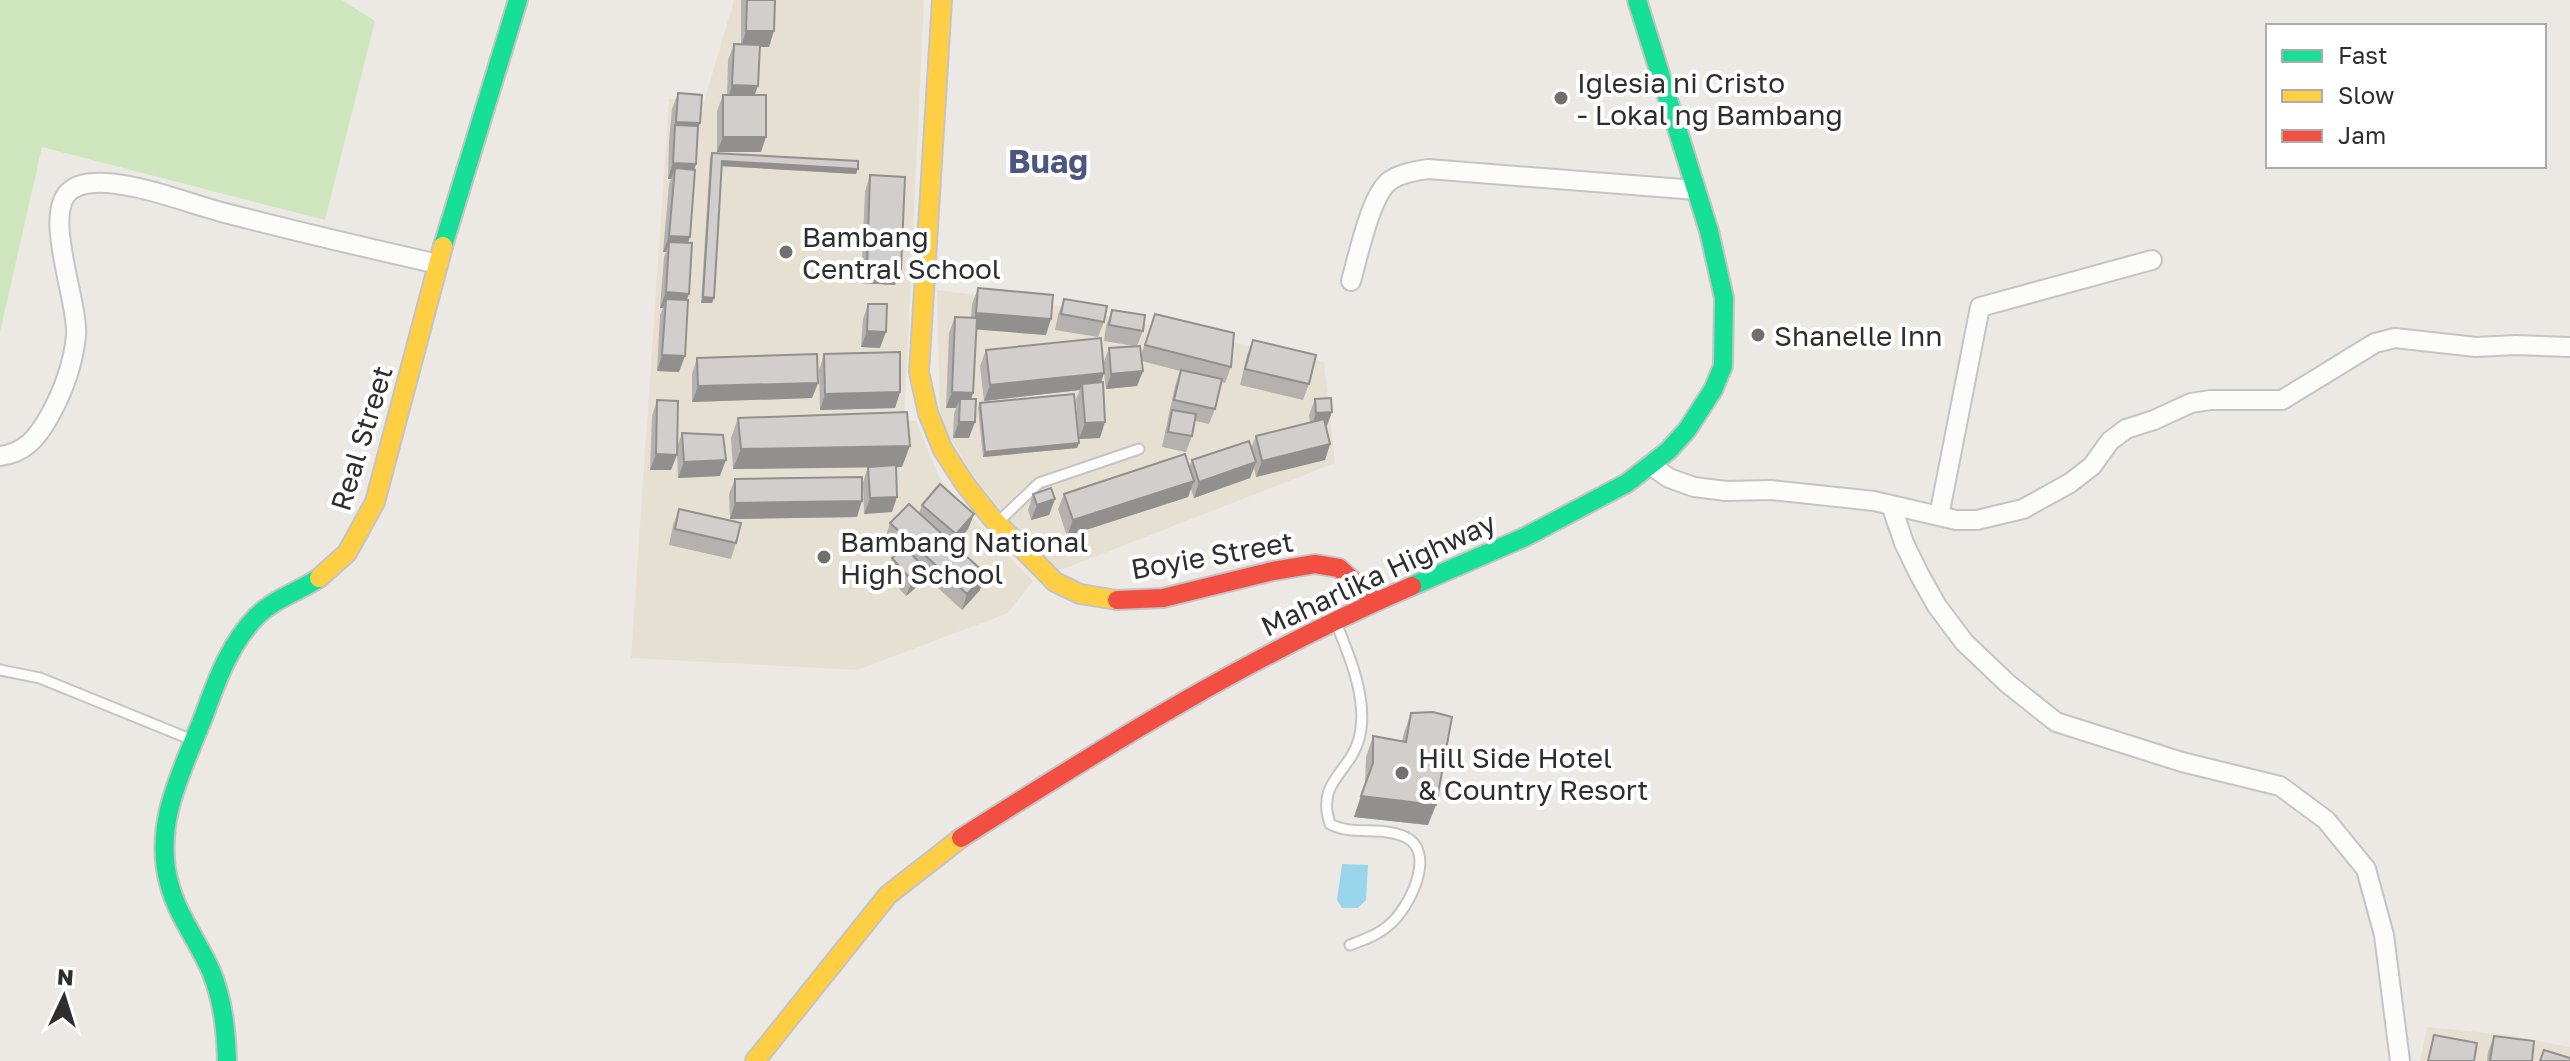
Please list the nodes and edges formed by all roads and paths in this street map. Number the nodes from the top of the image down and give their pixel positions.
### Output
1 (518, 0) edge
2 (942, 0) edge
3 (1637, 0) edge
4 (1696, 190) junction
5 (2152, 260) dead end
6 (438, 264) junction
7 (1351, 281) dead end
8 (2570, 347) edge
9 (1139, 449) dead end
10 (0, 456) edge
11 (1650, 465) junction
12 (1891, 505) junction
13 (1939, 516) junction
14 (997, 523) junction
15 (1375, 601) junction
16 (1335, 619) junction
17 (0, 670) edge
18 (193, 740) junction
19 (1350, 945) dead end
20 (227, 1061) edge
21 (755, 1061) edge
22 (2400, 1061) edge

1 - 6 street, Real Street
2 - 14 street, Boyie Street
3 - 4 street, Maharlika Highway
4 - 7 street
4 - 11 street, Maharlika Highway
5 - 13 street
6 - 10 street
6 - 18 street, Real Street
8 - 13 street
9 - 14 lane
11 - 12 street
11 - 15 street, Maharlika Highway
12 - 13 street
12 - 22 street
14 - 15 street, Boyie Street
15 - 16 street, Maharlika Highway
16 - 19 lane
16 - 21 street, Maharlika Highway
17 - 18 lane
18 - 20 street, Real Street

